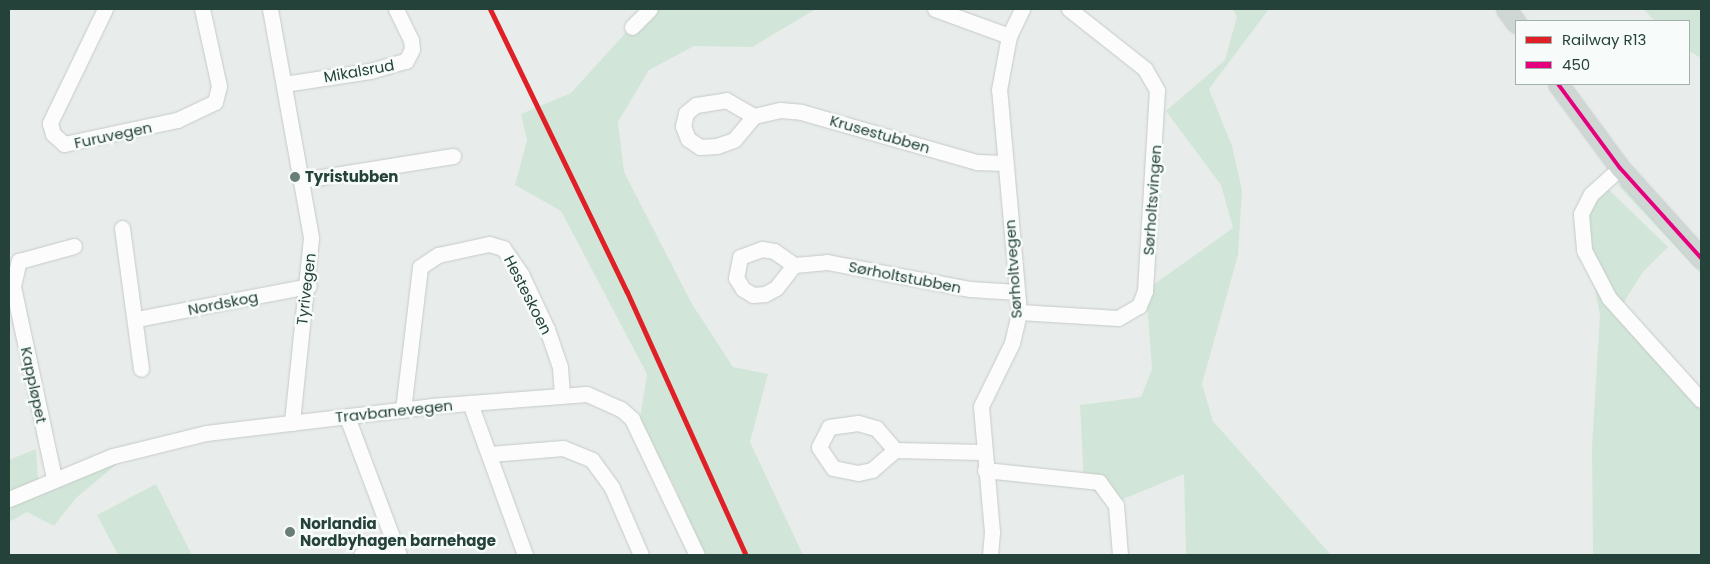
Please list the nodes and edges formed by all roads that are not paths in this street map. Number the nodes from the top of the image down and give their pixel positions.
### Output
1 (105, 9) edge
2 (202, 9) edge
3 (270, 9) edge
4 (396, 9) edge
5 (650, 9) edge
6 (934, 9) edge
7 (1022, 9) edge
8 (1069, 9) edge
9 (1506, 9) edge
10 (1515, 22) edge
11 (632, 27) dead end
12 (1009, 36) junction
13 (284, 84) junction
14 (1559, 85) edge
15 (754, 116) dead end
16 (453, 156) dead end
17 (1005, 163) junction
18 (1620, 168) junction
19 (303, 180) junction
20 (122, 228) dead end
21 (74, 246) dead end
22 (1701, 258) edge
23 (794, 264) dead end
24 (309, 286) junction
25 (1017, 292) junction
26 (1019, 312) junction
27 (137, 319) junction
28 (141, 369) dead end
29 (562, 394) junction
30 (1701, 400) edge
31 (470, 403) junction
32 (403, 410) junction
33 (347, 417) junction
34 (292, 423) junction
35 (894, 450) junction
36 (982, 452) junction
37 (490, 454) junction
38 (985, 470) junction
39 (54, 478) junction
40 (9, 499) edge
41 (397, 550) edge
42 (361, 555) edge
43 (525, 555) edge
44 (641, 555) edge
45 (697, 555) edge
46 (990, 555) edge
47 (1120, 555) edge

1 - 2 street, Furuvegen
3 - 13 street, Tyrivegen
4 - 13 street, Mikalsrud
5 - 11 street
6 - 12 street
7 - 12 street, Sørholtvegen
8 - 26 street, Sørholtsvingen
9 - 10 main road
12 - 17 street, Sørholtvegen
13 - 19 street, Tyrivegen
14 - 18 main road
15 - 17 street, Krusestubben
16 - 19 street
17 - 25 street, Sørholtvegen
18 - 22 main road
18 - 30 street
19 - 24 street, Tyrivegen
20 - 27 street
21 - 39 street, Kappløpet
23 - 25 street, Sørholtstubben
24 - 27 street, Nordskog
24 - 34 street, Tyrivegen
25 - 26 street, Sørholtvegen
26 - 36 street, Sørholtvegen
27 - 28 street
29 - 31 street, Travbanevegen
29 - 32 street, Hesteskoen
29 - 45 street, Travbanevegen
31 - 32 street, Travbanevegen
31 - 37 street
32 - 33 street, Travbanevegen
33 - 34 street, Travbanevegen
33 - 41 street
34 - 39 street, Travbanevegen
35 - 35 street
35 - 36 street
36 - 38 street, Sørholtvegen
37 - 43 street
37 - 44 street
38 - 46 street, Sørholtvegen
38 - 47 street
39 - 40 street, Travbanevegen
41 - 42 street

